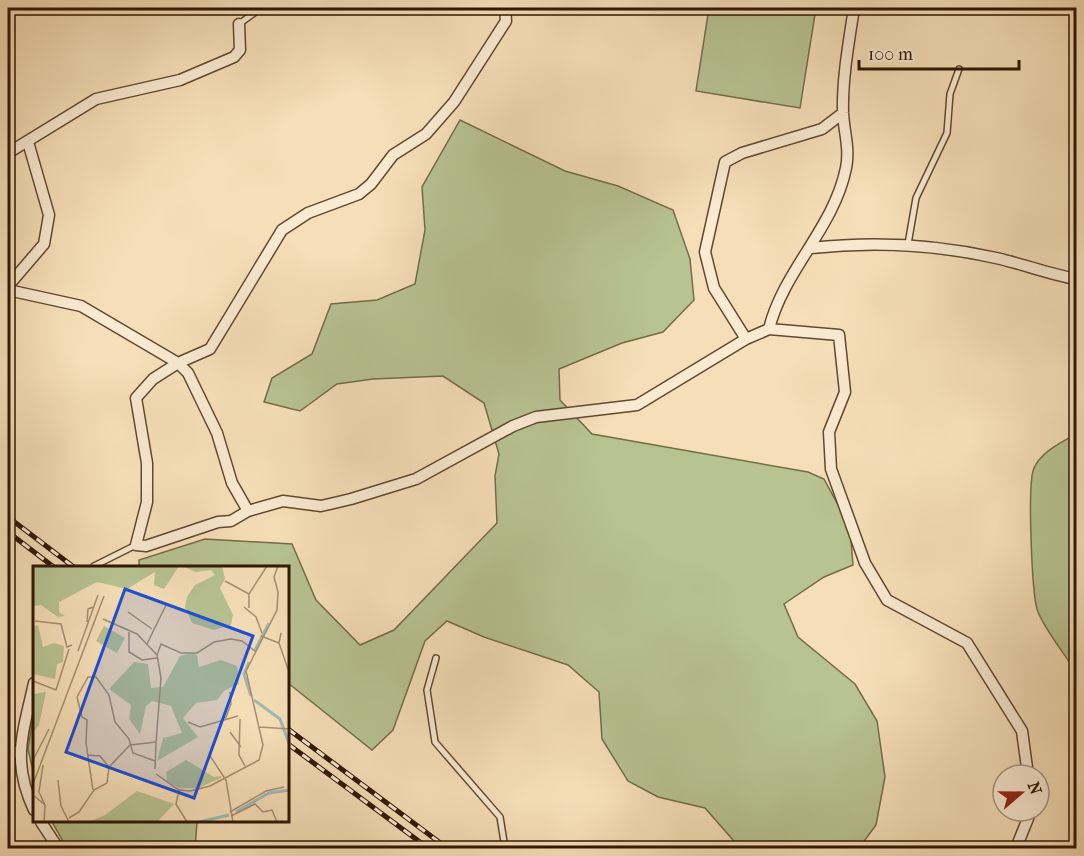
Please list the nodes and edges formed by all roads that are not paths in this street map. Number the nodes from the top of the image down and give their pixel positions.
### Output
1 (261, 8) edge
2 (505, 8) edge
3 (854, 8) edge
4 (239, 24) joint
5 (960, 69) dead end
6 (843, 114) junction
7 (28, 142) junction
8 (8, 153) edge
9 (908, 244) junction
10 (811, 248) junction
11 (1077, 279) edge
12 (8, 288) edge
13 (769, 329) junction
14 (746, 339) junction
15 (178, 363) junction
16 (248, 511) junction
17 (136, 545) junction
18 (94, 566) dead end
19 (436, 658) dead end
20 (33, 688) edge
21 (19, 751) junction
22 (8, 755) edge
23 (1026, 763) edge
24 (33, 808) edge
25 (42, 823) edge
26 (1026, 823) edge
27 (706, 844) dead end
28 (58, 849) edge
29 (505, 849) edge
30 (697, 849) edge
31 (1016, 849) edge

1 - 4 lane
2 - 15 street
3 - 6 street
4 - 7 street
5 - 9 lane
6 - 10 street
6 - 14 street
7 - 8 street
7 - 12 street
9 - 10 street
9 - 11 street
10 - 13 street
12 - 15 street
13 - 14 street
13 - 23 street
14 - 16 street
15 - 16 street
15 - 17 street
16 - 17 street
17 - 18 lane
19 - 29 lane
20 - 21 street
21 - 22 street
21 - 24 street
25 - 28 street
26 - 31 street
27 - 30 lane

